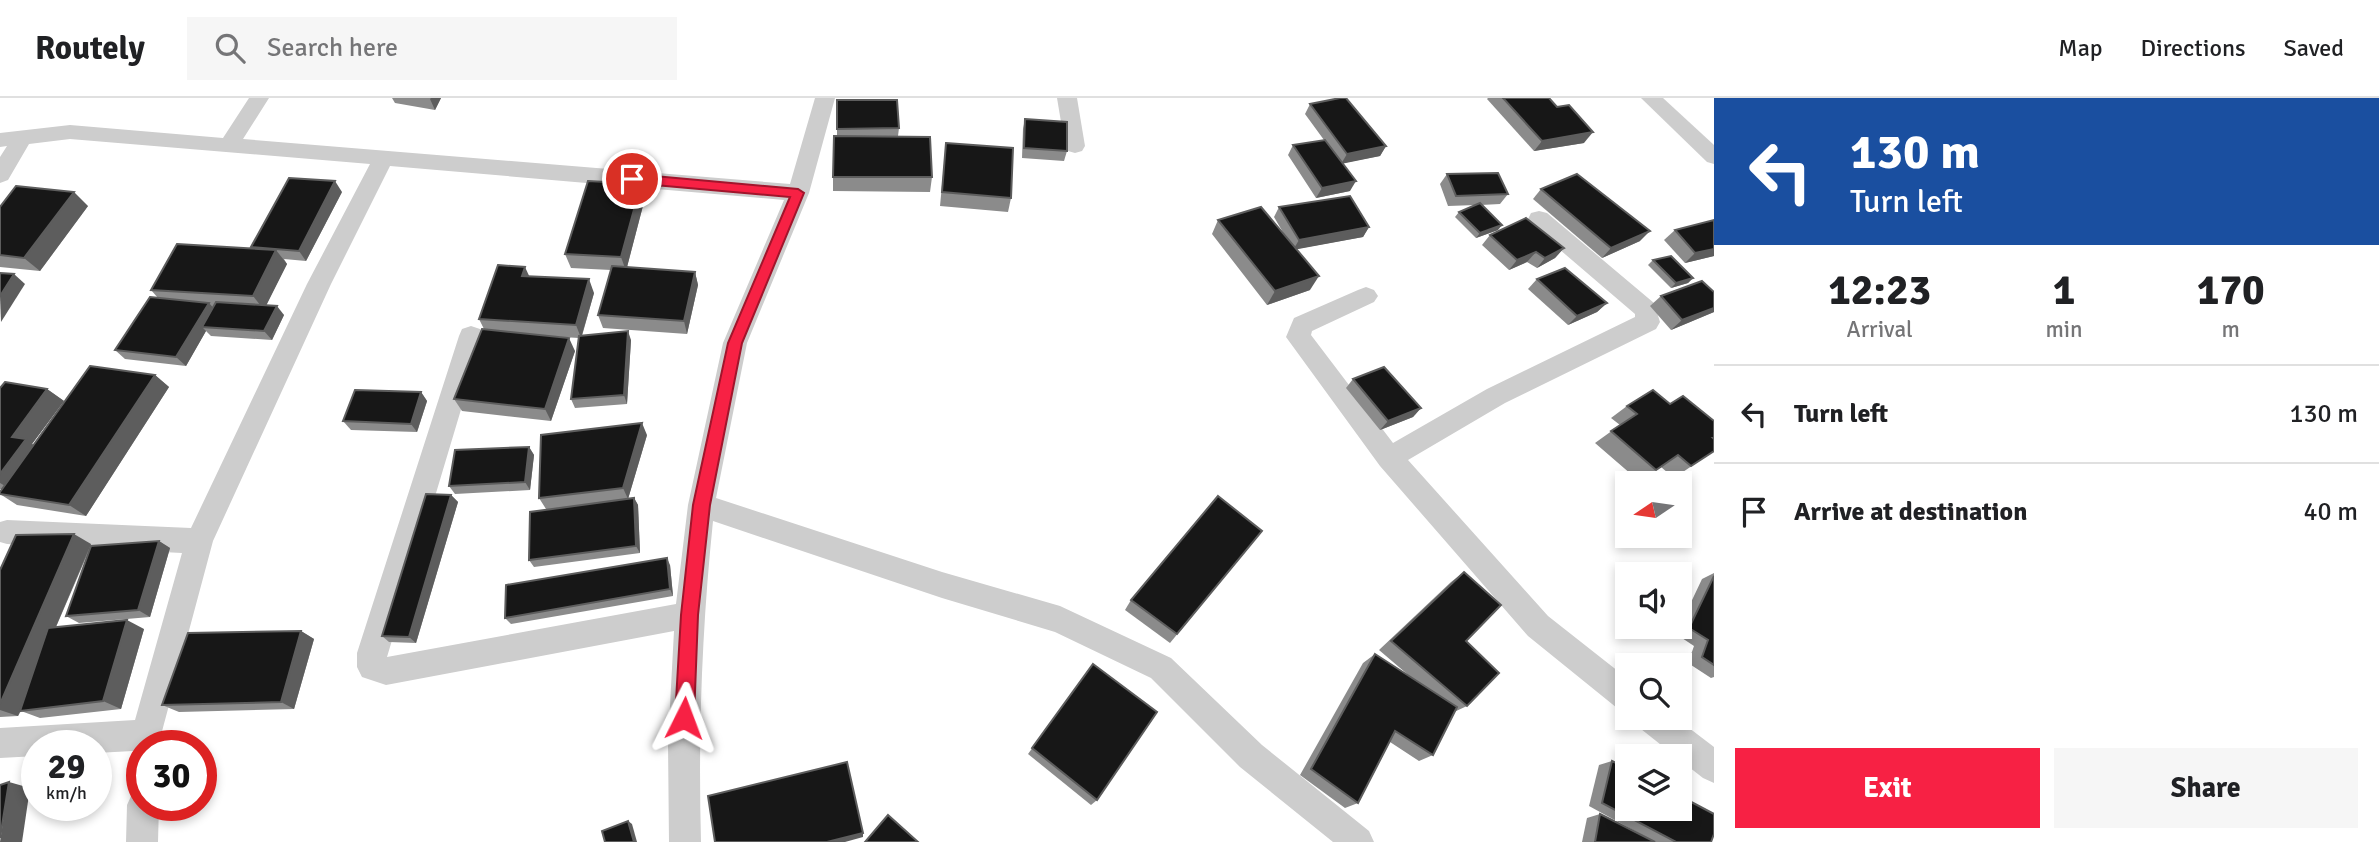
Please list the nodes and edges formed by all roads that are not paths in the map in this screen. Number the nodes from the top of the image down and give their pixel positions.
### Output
1 (259, 98) edge
2 (825, 98) edge
3 (1067, 98) edge
4 (1650, 98) edge
5 (23, 137) junction
6 (0, 140) edge
7 (229, 145) junction
8 (1075, 146) dead end
9 (384, 157) junction
10 (1714, 157) edge
11 (0, 176) edge
12 (798, 193) junction
13 (1539, 219) dead end
14 (1366, 296) dead end
15 (471, 336) dead end
16 (1389, 458) junction
17 (701, 505) junction
18 (7, 532) dead end
19 (199, 541) junction
20 (690, 615) junction
21 (1615, 688) edge
22 (149, 730) edge
23 (1667, 730) edge
24 (126, 740) edge
25 (0, 743) edge
26 (1714, 767) edge
27 (143, 821) edge
28 (142, 842) edge
29 (685, 842) edge
30 (1358, 842) edge

1 - 7 street
2 - 12 street
3 - 8 street
4 - 10 street
5 - 6 street
5 - 7 street
5 - 11 street
7 - 9 street
9 - 12 street
9 - 19 street
12 - 17 street
13 - 16 street
14 - 16 street
15 - 20 street
16 - 21 street
17 - 20 street
17 - 30 street
18 - 19 street
19 - 22 street
20 - 29 street
23 - 26 street
24 - 25 street
27 - 28 street

